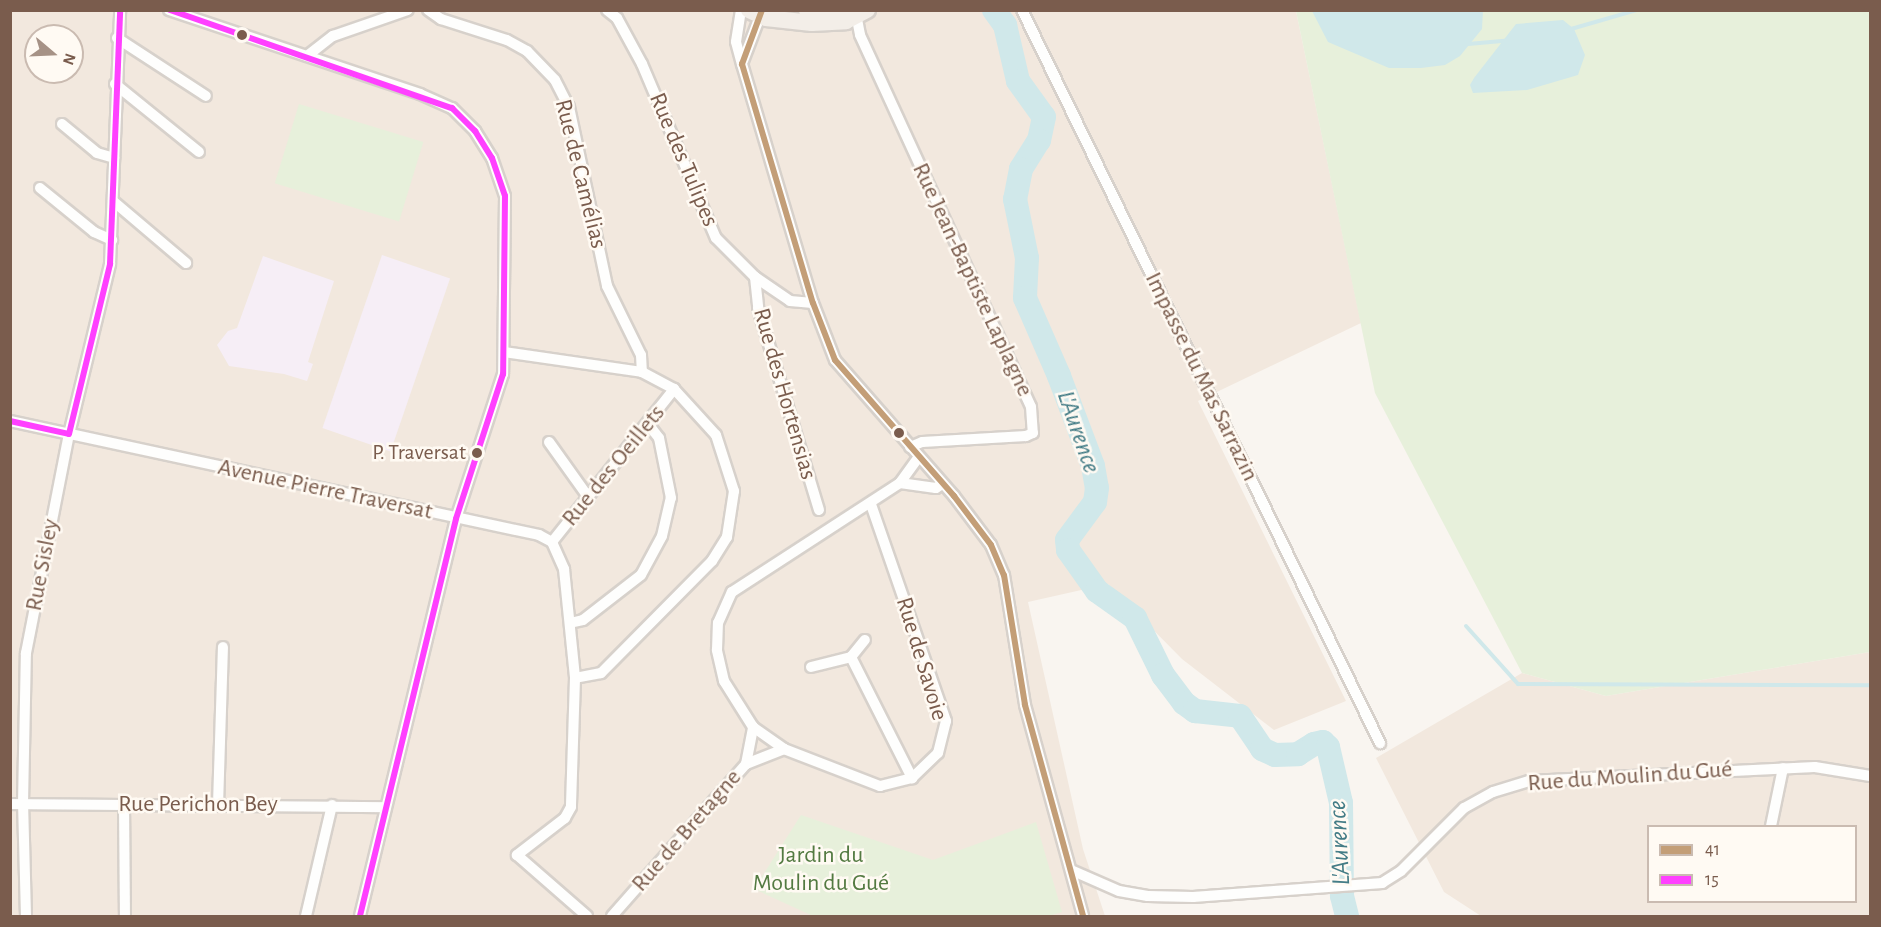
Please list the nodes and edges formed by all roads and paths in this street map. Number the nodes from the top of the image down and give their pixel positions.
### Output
1 (120, 10) edge
2 (169, 10) edge
3 (408, 10) edge
4 (428, 10) edge
5 (607, 10) edge
6 (741, 10) edge
7 (807, 10) edge
8 (1022, 10) edge
9 (757, 12) edge
10 (862, 12) edge
11 (117, 38) junction
12 (307, 56) junction
13 (742, 64) junction
14 (115, 84) junction
15 (206, 96) dead end
16 (62, 124) dead end
17 (199, 152) dead end
18 (114, 158) junction
19 (40, 188) dead end
20 (113, 201) junction
21 (112, 240) junction
22 (186, 263) dead end
23 (755, 277) junction
24 (813, 303) junction
25 (504, 352) junction
26 (642, 372) junction
27 (674, 389) junction
28 (10, 421) edge
29 (649, 425) junction
30 (69, 434) junction
31 (549, 442) dead end
32 (910, 447) junction
33 (918, 458) junction
34 (900, 483) junction
35 (942, 484) junction
36 (589, 498) junction
37 (871, 505) junction
38 (819, 510) dead end
39 (456, 519) junction
40 (552, 542) junction
41 (570, 623) junction
42 (865, 640) dead end
43 (223, 647) dead end
44 (852, 657) junction
45 (811, 667) dead end
46 (575, 678) junction
47 (753, 727) junction
48 (1380, 743) dead end
49 (784, 749) junction
50 (746, 764) junction
51 (1783, 768) junction
52 (1870, 776) edge
53 (912, 778) junction
54 (10, 804) edge
55 (23, 804) junction
56 (124, 805) junction
57 (218, 805) junction
58 (332, 805) junction
59 (386, 807) junction
60 (1771, 825) edge
61 (1071, 870) junction
62 (26, 916) edge
63 (125, 916) edge
64 (306, 916) edge
65 (360, 916) edge
66 (587, 916) edge
67 (612, 916) edge
68 (1083, 916) edge

1 - 11 street, Rue Sisley
2 - 12 street
3 - 12 street
4 - 26 street, Rue de Camélias
5 - 23 street, Rue des Tulipes
6 - 13 street
7 - 10 main road
8 - 48 street, Impasse du Mas Sarrazin
9 - 10 main road
9 - 13 street
10 - 32 street, Rue Jean-Baptiste Laplagne
11 - 14 street, Rue Sisley
11 - 15 street
12 - 25 street
13 - 24 street
14 - 17 street
14 - 18 street, Rue Sisley
16 - 18 street
18 - 20 street, Rue Sisley
19 - 21 street
20 - 21 street, Rue Sisley
20 - 22 street
21 - 30 street, Rue Sisley
23 - 24 street, Rue des Tulipes
23 - 38 street, Rue des Hortensias
24 - 32 street
25 - 26 street
25 - 39 street
26 - 27 street
27 - 29 street, Rue des Oeillets
27 - 46 street
28 - 30 street, Avenue Pierre Traversat
29 - 36 street, Rue des Oeillets
29 - 41 street
30 - 39 street, Avenue Pierre Traversat
30 - 55 street, Rue Sisley
31 - 36 street
32 - 33 street
33 - 34 street
33 - 35 street
34 - 35 street
34 - 37 street
35 - 61 street
36 - 40 street, Rue des Oeillets
37 - 47 street
37 - 53 street, Rue de Savoie
39 - 40 street, Avenue Pierre Traversat
39 - 59 street
40 - 41 street
41 - 46 street
42 - 44 street
43 - 57 street
44 - 45 street
44 - 53 street
46 - 66 street
47 - 49 street, Rue de Savoie
47 - 50 street, Rue de Bretagne
49 - 50 street
49 - 53 street, Rue de Savoie
50 - 67 street, Rue de Bretagne
51 - 52 street, Rue du Moulin du Gué
51 - 60 street
51 - 61 street, Rue du Moulin du Gué
54 - 55 street, Rue Perichon Bey
55 - 56 street, Rue Perichon Bey
55 - 62 street, Rue Sisley
56 - 57 street, Rue Perichon Bey
56 - 63 street
57 - 58 street, Rue Perichon Bey
58 - 59 street, Rue Perichon Bey
58 - 64 street
59 - 65 street
61 - 68 street

